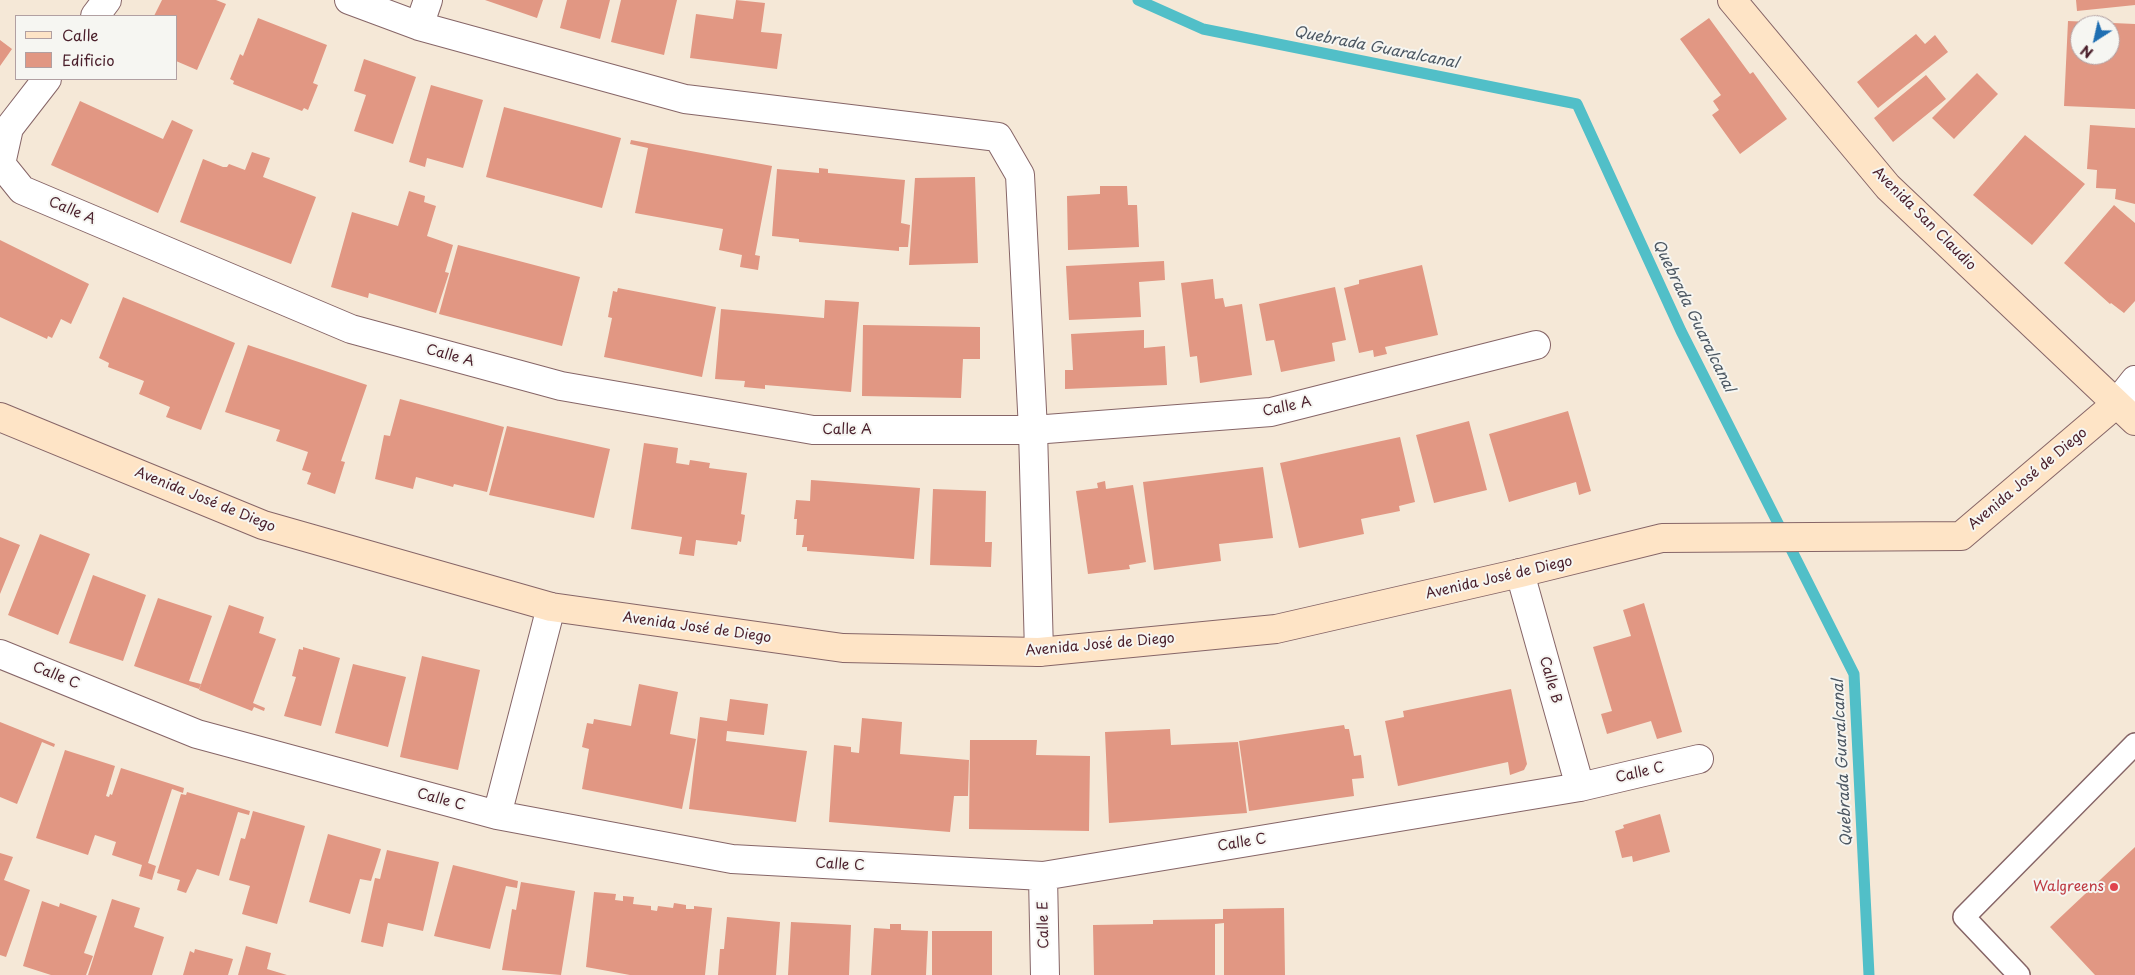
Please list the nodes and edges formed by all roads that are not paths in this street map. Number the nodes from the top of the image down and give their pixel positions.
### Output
1 (107, 0) edge
2 (349, 0) edge
3 (428, 0) edge
4 (1732, 0) edge
5 (96, 15) edge
6 (419, 26) junction
7 (46, 80) edge
8 (1536, 345) dead end
9 (2135, 380) edge
10 (2126, 412) edge
11 (0, 416) edge
12 (1033, 430) junction
13 (1520, 573) junction
14 (550, 607) junction
15 (1039, 652) junction
16 (0, 654) edge
17 (2135, 744) edge
18 (1699, 759) dead end
19 (1580, 787) junction
20 (497, 815) junction
21 (1043, 876) junction
22 (1045, 975) edge
23 (2019, 975) edge

1 - 5 street
2 - 6 street
3 - 6 street
4 - 10 street, Avenida San Claudio
6 - 12 street
7 - 12 street, Calle A
8 - 12 street, Calle A
9 - 10 street
10 - 13 street, Avenida José de Diego
11 - 14 street, Avenida José de Diego
12 - 15 street
13 - 15 street, Avenida José de Diego
13 - 19 street, Calle B
14 - 15 street, Avenida José de Diego
14 - 20 street
16 - 20 street, Calle C
17 - 23 lane
18 - 19 street, Calle C
19 - 21 street, Calle C
20 - 21 street, Calle C
21 - 22 street, Calle E

